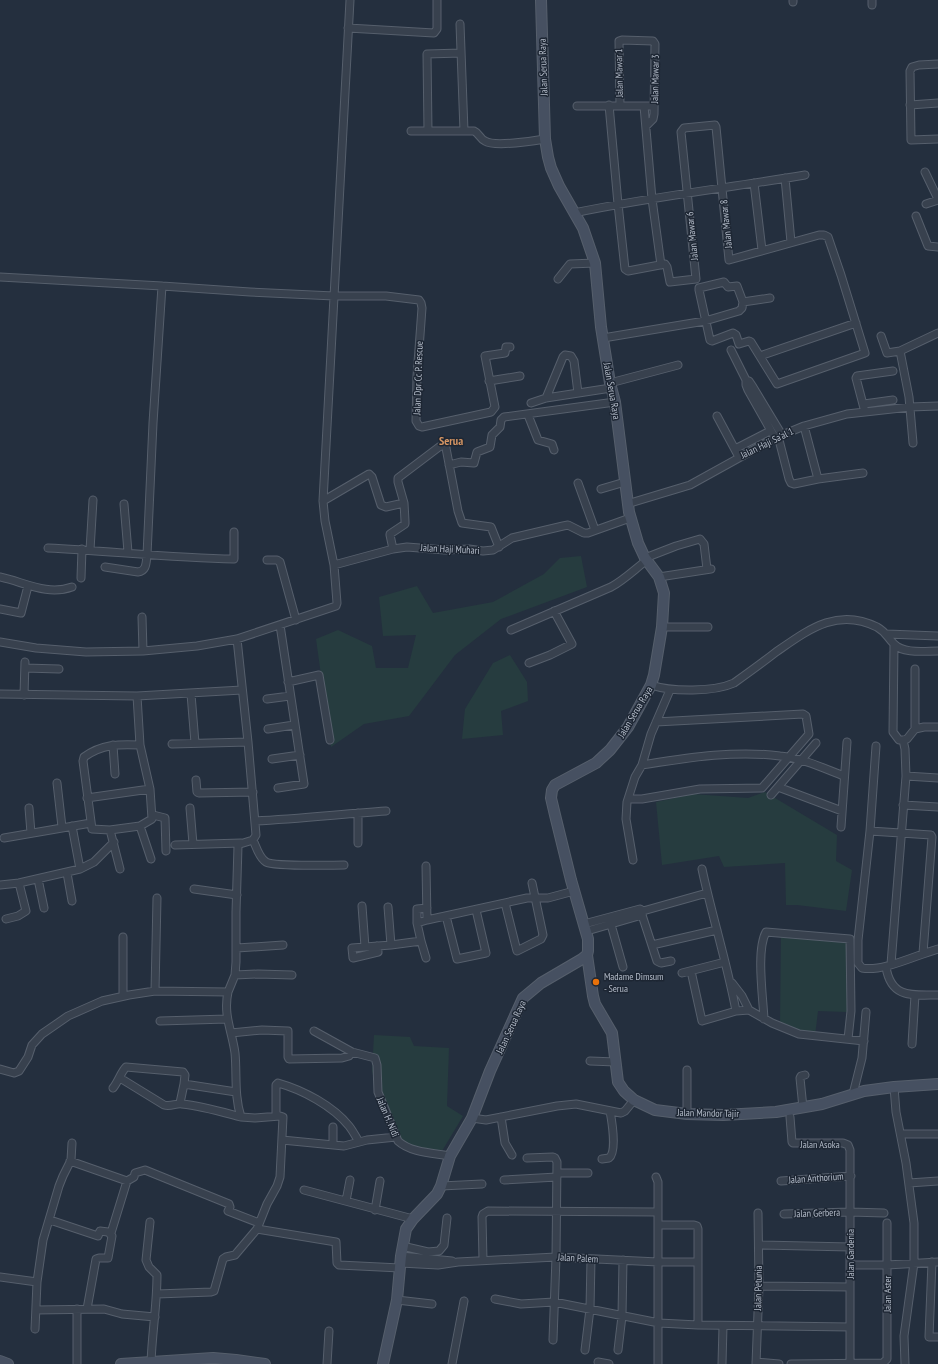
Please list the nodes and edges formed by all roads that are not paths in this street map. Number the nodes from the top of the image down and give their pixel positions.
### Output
1 (350, 0) edge
2 (437, 0) edge
3 (541, 0) edge
4 (460, 24) dead end
5 (348, 28) junction
6 (619, 41) joint
7 (461, 53) junction
8 (938, 64) edge
9 (938, 104) edge
10 (609, 105) junction
11 (910, 105) junction
12 (578, 106) dead end
13 (620, 106) junction
14 (644, 106) junction
15 (654, 106) junction
16 (646, 126) junction
17 (428, 130) junction
18 (411, 131) dead end
19 (464, 131) junction
20 (545, 139) junction
21 (938, 139) edge
22 (925, 172) dead end
23 (805, 175) dead end
24 (785, 178) junction
25 (754, 183) junction
26 (722, 189) junction
27 (687, 193) junction
28 (652, 199) junction
29 (938, 199) edge
30 (618, 204) junction
31 (926, 204) dead end
32 (574, 212) junction
33 (916, 216) dead end
34 (792, 242) junction
35 (938, 247) edge
36 (762, 250) junction
37 (595, 263) junction
38 (661, 265) junction
39 (0, 277) edge
40 (558, 280) dead end
41 (162, 286) junction
42 (334, 296) junction
43 (770, 298) dead end
44 (742, 302) junction
45 (706, 321) junction
46 (856, 323) junction
47 (938, 333) edge
48 (881, 336) dead end
49 (602, 338) junction
50 (510, 347) dead end
51 (731, 350) dead end
52 (900, 351) junction
53 (760, 356) junction
54 (678, 365) dead end
55 (893, 371) dead end
56 (520, 376) dead end
57 (746, 380) junction
58 (489, 381) junction
59 (611, 386) junction
60 (578, 393) junction
61 (546, 398) junction
62 (893, 400) dead end
63 (615, 402) junction
64 (531, 403) dead end
65 (864, 404) junction
66 (938, 406) edge
67 (910, 407) junction
68 (494, 410) junction
69 (866, 412) junction
70 (528, 415) junction
71 (717, 416) dead end
72 (502, 418) junction
73 (804, 426) junction
74 (770, 431) junction
75 (778, 436) junction
76 (913, 443) dead end
77 (735, 449) junction
78 (554, 450) dead end
79 (740, 457) junction
80 (449, 465) junction
81 (863, 473) dead end
82 (818, 479) junction
83 (625, 482) junction
84 (578, 483) dead end
85 (601, 489) dead end
86 (93, 500) dead end
87 (323, 501) junction
88 (404, 503) junction
89 (124, 504) dead end
90 (627, 504) junction
91 (630, 518) junction
92 (595, 530) junction
93 (234, 532) dead end
94 (499, 547) junction
95 (48, 548) dead end
96 (86, 549) junction
97 (393, 549) junction
98 (128, 552) junction
99 (147, 555) junction
100 (646, 559) junction
101 (267, 560) dead end
102 (334, 566) junction
103 (105, 567) dead end
104 (0, 577) edge
105 (659, 577) junction
106 (81, 578) dead end
107 (28, 586) junction
108 (72, 587) dead end
109 (0, 609) edge
110 (554, 611) junction
111 (142, 617) dead end
112 (296, 620) junction
113 (280, 625) junction
114 (662, 627) junction
115 (708, 627) dead end
116 (511, 630) dead end
117 (887, 634) junction
118 (938, 636) edge
119 (237, 639) junction
120 (0, 642) edge
121 (894, 644) junction
122 (143, 651) junction
123 (938, 651) edge
124 (529, 663) dead end
125 (58, 669) dead end
126 (915, 669) dead end
127 (288, 682) junction
128 (651, 685) junction
129 (242, 690) junction
130 (670, 690) junction
131 (0, 694) edge
132 (191, 694) junction
133 (24, 695) junction
134 (137, 696) junction
135 (290, 696) junction
136 (267, 699) dead end
137 (656, 722) junction
138 (294, 725) junction
139 (938, 727) edge
140 (268, 729) dead end
141 (915, 729) junction
142 (330, 740) dead end
143 (903, 740) junction
144 (248, 742) junction
145 (847, 742) dead end
146 (195, 743) junction
147 (816, 743) dead end
148 (172, 744) dead end
149 (113, 745) junction
150 (140, 745) junction
151 (876, 746) dead end
152 (300, 755) junction
153 (272, 759) dead end
154 (795, 759) junction
155 (642, 765) junction
156 (115, 774) dead end
157 (844, 776) junction
158 (906, 776) junction
159 (938, 778) edge
160 (196, 780) dead end
161 (57, 783) dead end
162 (778, 787) junction
163 (278, 788) dead end
164 (150, 789) junction
165 (253, 792) junction
166 (771, 795) dead end
167 (87, 798) junction
168 (627, 800) junction
169 (903, 805) junction
170 (938, 807) edge
171 (29, 808) dead end
172 (190, 808) dead end
173 (386, 811) dead end
174 (842, 811) junction
175 (358, 813) junction
176 (153, 815) junction
177 (255, 821) junction
178 (91, 823) junction
179 (72, 826) junction
180 (140, 826) junction
181 (62, 827) junction
182 (841, 827) dead end
183 (110, 830) junction
184 (870, 830) junction
185 (31, 833) junction
186 (901, 833) junction
187 (4, 838) dead end
188 (253, 840) junction
189 (114, 842) junction
190 (241, 843) junction
191 (358, 843) dead end
192 (193, 844) junction
193 (174, 845) dead end
194 (166, 851) dead end
195 (150, 859) dead end
196 (633, 860) dead end
197 (344, 865) dead end
198 (426, 866) dead end
199 (702, 868) dead end
200 (120, 869) dead end
201 (930, 869) junction
202 (80, 870) junction
203 (938, 870) edge
204 (66, 873) junction
205 (38, 879) junction
206 (19, 883) junction
207 (532, 883) dead end
208 (0, 885) edge
209 (194, 889) dead end
210 (574, 891) junction
211 (707, 893) junction
212 (237, 895) junction
213 (157, 898) dead end
214 (536, 899) junction
215 (72, 901) dead end
216 (505, 903) junction
217 (362, 906) dead end
218 (388, 907) dead end
219 (44, 908) dead end
220 (427, 908) junction
221 (476, 910) junction
222 (642, 913) junction
223 (446, 916) junction
224 (6, 919) dead end
225 (427, 920) junction
226 (610, 920) junction
227 (418, 923) junction
228 (586, 927) junction
229 (717, 930) junction
230 (123, 937) dead end
231 (421, 941) junction
232 (283, 945) dead end
233 (652, 945) junction
234 (377, 946) junction
235 (391, 946) junction
236 (365, 947) junction
237 (237, 948) junction
238 (938, 949) edge
239 (923, 953) junction
240 (587, 955) junction
241 (426, 958) dead end
242 (671, 960) dead end
243 (725, 962) junction
244 (889, 966) junction
245 (623, 967) dead end
246 (691, 971) junction
247 (682, 973) dead end
248 (235, 975) junction
249 (292, 975) dead end
250 (731, 982) junction
251 (156, 991) junction
252 (228, 992) junction
253 (915, 995) junction
254 (938, 995) edge
255 (123, 996) junction
256 (749, 1010) junction
257 (736, 1011) junction
258 (866, 1012) dead end
259 (227, 1019) junction
260 (764, 1019) junction
261 (160, 1021) dead end
262 (314, 1031) dead end
263 (231, 1033) junction
264 (848, 1040) junction
265 (864, 1041) junction
266 (912, 1044) dead end
267 (352, 1052) junction
268 (590, 1061) dead end
269 (616, 1062) junction
270 (0, 1069) edge
271 (688, 1070) dead end
272 (806, 1075) dead end
273 (120, 1078) junction
274 (184, 1084) junction
275 (938, 1084) edge
276 (894, 1087) junction
277 (113, 1088) dead end
278 (236, 1092) junction
279 (853, 1094) junction
280 (634, 1100) junction
281 (180, 1104) junction
282 (803, 1108) junction
283 (610, 1111) junction
284 (687, 1114) junction
285 (276, 1116) junction
286 (241, 1117) junction
287 (501, 1117) junction
288 (790, 1117) dead end
289 (472, 1118) junction
290 (333, 1127) dead end
291 (901, 1134) junction
292 (938, 1134) edge
293 (396, 1137) junction
294 (282, 1140) junction
295 (359, 1142) junction
296 (72, 1143) dead end
297 (333, 1145) junction
298 (848, 1145) joint
299 (512, 1155) dead end
300 (450, 1156) junction
301 (527, 1158) dead end
302 (602, 1159) dead end
303 (70, 1162) junction
304 (588, 1173) dead end
305 (557, 1175) junction
306 (851, 1176) junction
307 (656, 1177) dead end
308 (350, 1180) dead end
309 (504, 1180) dead end
310 (781, 1180) dead end
311 (127, 1181) junction
312 (380, 1181) dead end
313 (938, 1181) edge
314 (909, 1183) junction
315 (482, 1184) dead end
316 (441, 1186) junction
317 (304, 1190) dead end
318 (346, 1202) junction
319 (375, 1210) junction
320 (556, 1212) junction
321 (658, 1212) junction
322 (850, 1212) junction
323 (758, 1213) dead end
324 (884, 1213) dead end
325 (784, 1214) dead end
326 (447, 1218) dead end
327 (413, 1219) junction
328 (50, 1220) junction
329 (150, 1222) dead end
330 (887, 1223) dead end
331 (658, 1225) junction
332 (258, 1226) junction
333 (111, 1234) junction
334 (759, 1245) junction
335 (850, 1248) junction
336 (556, 1257) junction
337 (401, 1258) junction
338 (591, 1259) junction
339 (483, 1260) junction
340 (623, 1260) junction
341 (658, 1262) junction
342 (698, 1262) junction
343 (935, 1262) edge
344 (914, 1263) junction
345 (850, 1265) junction
346 (887, 1265) junction
347 (0, 1277) edge
348 (37, 1282) junction
349 (759, 1286) junction
350 (850, 1287) junction
351 (157, 1294) junction
352 (495, 1299) dead end
353 (397, 1300) junction
354 (464, 1301) dead end
355 (554, 1302) junction
356 (432, 1304) dead end
357 (77, 1309) junction
358 (87, 1309) junction
359 (590, 1309) junction
360 (36, 1310) junction
361 (622, 1316) junction
362 (154, 1317) junction
363 (659, 1323) junction
364 (698, 1326) junction
365 (723, 1326) junction
366 (758, 1326) junction
367 (850, 1327) junction
368 (35, 1329) dead end
369 (329, 1331) dead end
370 (938, 1337) edge
371 (553, 1340) dead end
372 (585, 1350) dead end
373 (618, 1350) dead end
374 (0, 1361) edge
375 (212, 1361) edge
376 (151, 1362) junction
377 (236, 1362) edge
378 (598, 1362) dead end
379 (756, 1363) edge
380 (850, 1363) edge
381 (883, 1363) edge
382 (8, 1364) edge
383 (77, 1364) edge
384 (122, 1364) edge
385 (265, 1364) edge
386 (327, 1364) edge
387 (383, 1364) edge
388 (452, 1364) edge
389 (609, 1364) edge
390 (658, 1364) edge
391 (722, 1364) edge
392 (779, 1364) edge
393 (791, 1364) edge
394 (832, 1364) edge
395 (905, 1364) edge

1 - 5 street
2 - 5 street
3 - 20 main road, Jalan Serua Raya
4 - 7 street
5 - 42 street
6 - 13 street, Jalan Mawar 1
6 - 15 street, Jalan Mawar 3
7 - 17 street
7 - 19 street
8 - 11 street
9 - 11 street
10 - 12 street
10 - 13 street
10 - 30 street
11 - 21 street
13 - 14 street
14 - 15 street
14 - 16 street
15 - 16 street, Jalan Mawar 3
16 - 28 street
17 - 18 street
17 - 19 street
19 - 20 street
20 - 32 main road, Jalan Serua Raya
22 - 29 street
23 - 24 street
24 - 25 street
24 - 34 street
25 - 26 street
25 - 36 street
26 - 27 street
26 - 27 street, Jalan Mawar 8
26 - 36 street, Jalan Mawar 8
27 - 28 street
27 - 38 street, Jalan Mawar 6
28 - 30 street
28 - 38 street
29 - 31 street
30 - 32 street
30 - 38 street
32 - 37 main road, Jalan Serua Raya
33 - 35 street
34 - 36 street
34 - 46 street
37 - 40 street
37 - 49 main road, Jalan Serua Raya
39 - 41 street
41 - 42 street
41 - 99 street
42 - 68 street, Jalan Dpr Cc P. Rescue
42 - 87 street
43 - 44 street
44 - 45 street
44 - 45 street
45 - 49 street
45 - 53 street
46 - 53 street
46 - 53 street
47 - 52 street
48 - 52 street
49 - 59 main road, Jalan Serua Raya
50 - 58 street
51 - 57 street
52 - 67 street
54 - 59 street
55 - 65 street
56 - 58 street
57 - 74 street
57 - 75 street
58 - 68 street
59 - 60 street
59 - 63 main road, Jalan Serua Raya
60 - 61 street
60 - 61 street
61 - 64 street
62 - 65 street
63 - 70 street
63 - 83 main road, Jalan Serua Raya
65 - 69 street
66 - 67 street, Jalan Haji Sa'al 1
67 - 69 street, Jalan Haji Sa'al 1
67 - 76 street
68 - 72 street
69 - 73 street, Jalan Haji Sa'al 1
70 - 72 street
70 - 78 street
71 - 77 street
72 - 80 street
73 - 75 street, Jalan Haji Sa'al 1
73 - 82 street
74 - 75 street
74 - 77 street
75 - 79 street, Jalan Haji Sa'al 1
75 - 82 street
77 - 79 street
79 - 90 street, Jalan Haji Sa'al 1
80 - 88 street
80 - 94 street
81 - 82 street
83 - 85 street
83 - 90 main road, Jalan Serua Raya
84 - 92 street
86 - 96 street
87 - 88 street
87 - 102 street
88 - 97 street
89 - 98 street
90 - 91 main road, Jalan Serua Raya
91 - 92 street, Jalan Haji Muhari
91 - 100 main road, Jalan Serua Raya
92 - 94 street, Jalan Haji Muhari
93 - 99 street
94 - 97 street, Jalan Haji Muhari
95 - 96 street
96 - 98 street
96 - 106 street
97 - 102 street, Jalan Haji Muhari
98 - 99 street
99 - 103 street
100 - 105 main road, Jalan Serua Raya
100 - 105 street
100 - 110 street
101 - 112 street
102 - 112 street
104 - 107 street
105 - 114 main road, Jalan Serua Raya
107 - 108 street
107 - 109 street
110 - 116 street
110 - 124 street
111 - 122 street
112 - 113 street
113 - 119 street
113 - 127 street
114 - 115 street
114 - 128 main road, Jalan Serua Raya
117 - 118 street
117 - 121 street
117 - 130 street
119 - 122 street
119 - 129 street
120 - 122 street
121 - 123 street
121 - 143 street
125 - 133 street
126 - 141 street
127 - 135 street
127 - 142 street
128 - 130 street
128 - 210 main road, Jalan Serua Raya
129 - 132 street
129 - 144 street
130 - 137 street
131 - 133 street
132 - 134 street
132 - 146 street
133 - 134 street
134 - 150 street
135 - 136 street
135 - 138 street
137 - 154 street
137 - 155 street
138 - 140 street
138 - 152 street
139 - 141 street
141 - 143 street
143 - 158 street
144 - 146 street
144 - 165 street
145 - 157 street
146 - 148 street
147 - 154 street
149 - 150 street
149 - 156 street
149 - 167 street
150 - 164 street
151 - 184 street
152 - 153 street
152 - 163 street
154 - 155 street
154 - 157 street
154 - 162 street
154 - 168 street
155 - 168 street
157 - 174 street
158 - 159 street
158 - 169 street
160 - 165 street
161 - 181 street
162 - 166 street
162 - 174 street
164 - 167 street
164 - 176 street
165 - 177 street
167 - 178 street
168 - 196 street
169 - 170 street
169 - 186 street
171 - 185 street
172 - 192 street
173 - 175 street
174 - 182 street
175 - 177 street
175 - 191 street
176 - 180 street
176 - 194 street
177 - 188 street
178 - 179 street
178 - 183 street
179 - 181 street
179 - 202 street
180 - 183 street
180 - 195 street
181 - 185 street
183 - 189 street
184 - 186 street
184 - 244 street
185 - 187 street
186 - 201 street
186 - 244 street
188 - 190 street
188 - 197 street
189 - 200 street
189 - 202 street
190 - 192 street
190 - 212 street
192 - 193 street
198 - 220 street
199 - 211 street
201 - 203 street
201 - 239 street
202 - 204 street
204 - 205 street
204 - 215 street
205 - 206 street
205 - 219 street
206 - 208 street
206 - 224 street
207 - 214 street
209 - 212 street
210 - 214 street
210 - 228 main road, Jalan Serua Raya
211 - 222 street
211 - 229 street
212 - 237 street
213 - 251 street
214 - 216 street
214 - 216 street
216 - 221 street
217 - 236 street
218 - 235 street
220 - 225 street
220 - 227 street
221 - 223 street
221 - 223 street
222 - 226 street
222 - 233 street
223 - 225 street
225 - 227 street
226 - 228 street
226 - 245 street
227 - 231 street
228 - 240 main road, Jalan Serua Raya
229 - 233 street
229 - 243 street
230 - 255 street
231 - 235 street
231 - 241 street
232 - 237 street
233 - 242 street
234 - 235 street
234 - 236 street
234 - 236 street
237 - 248 street
238 - 239 street
239 - 244 street
240 - 269 main road, Jalan Mandor Tajir
240 - 289 main road, Jalan Serua Raya
243 - 246 street
243 - 250 street
244 - 253 street
246 - 247 street
246 - 257 street
248 - 249 street
248 - 252 street
250 - 256 street
250 - 257 street
251 - 252 street
251 - 255 street
252 - 259 street
253 - 254 street
253 - 266 street
255 - 270 street
256 - 257 street
256 - 260 street
258 - 265 street
259 - 261 street
259 - 263 street
260 - 264 street
260 - 264 street
262 - 267 street, Jalan H. Nidi
263 - 267 street
263 - 278 street
264 - 265 street
265 - 279 street
267 - 293 street, Jalan H. Nidi
268 - 269 street
269 - 280 main road, Jalan Mandor Tajir
271 - 284 street
272 - 282 street
273 - 274 street
273 - 277 street
273 - 281 street
274 - 278 street
274 - 281 street
275 - 276 main road, Jalan Mandor Tajir
276 - 279 main road, Jalan Mandor Tajir
276 - 291 street
278 - 286 street
279 - 282 main road, Jalan Mandor Tajir
280 - 283 street
280 - 284 main road, Jalan Mandor Tajir
281 - 286 street
282 - 284 main road, Jalan Mandor Tajir
283 - 287 street
283 - 302 street
285 - 286 street
285 - 294 street
285 - 295 street
287 - 289 street
287 - 299 street
288 - 298 street, Jalan Asoka
289 - 300 main road, Jalan Serua Raya
290 - 297 street
291 - 292 street
291 - 314 street
293 - 295 street
293 - 300 street, Jalan H. Nidi
294 - 297 street
294 - 332 street
295 - 297 street
296 - 303 street
298 - 306 street, Jalan Gardenia
300 - 316 main road, Jalan Serua Raya
301 - 305 street
303 - 311 street
303 - 328 street
304 - 305 street
305 - 309 street
305 - 320 street
306 - 310 street, Jalan Anthorium
306 - 322 street, Jalan Gardenia
307 - 321 street
308 - 318 street
311 - 332 street
311 - 333 street
312 - 319 street
313 - 314 street
314 - 344 street
315 - 316 street
316 - 327 main road, Jalan Serua Raya
317 - 318 street
318 - 319 street
319 - 327 street
320 - 321 street
320 - 336 street
320 - 339 street
321 - 331 street
322 - 324 street, Jalan Gerbera
322 - 325 street, Jalan Gerbera
322 - 335 street, Jalan Gardenia
323 - 334 street, Jalan Petunia
326 - 337 street
327 - 337 main road, Jalan Serua Raya
328 - 333 street
328 - 348 street
329 - 351 street
330 - 346 street, Jalan Aster
331 - 341 street
331 - 342 street
332 - 337 street
332 - 351 street
333 - 358 street
334 - 335 street
334 - 349 street, Jalan Petunia
335 - 345 street, Jalan Gardenia
336 - 338 street, Jalan Palem
336 - 339 street, Jalan Palem
336 - 355 street
337 - 339 street, Jalan Palem
337 - 353 main road, Jalan Serua Raya
338 - 340 street, Jalan Palem
338 - 359 street
340 - 341 street, Jalan Palem
340 - 361 street
341 - 342 street, Jalan Palem
341 - 363 street
342 - 364 street
343 - 344 street
343 - 370 street
344 - 346 street
344 - 395 street
345 - 346 street
345 - 350 street, Jalan Gardenia
346 - 381 street, Jalan Aster
347 - 348 street
348 - 360 street
349 - 350 street
349 - 366 street, Jalan Petunia
350 - 367 street, Jalan Gardenia
351 - 362 street
352 - 355 street
353 - 356 street
353 - 387 main road, Jalan Serua Raya
354 - 388 street
355 - 359 street
355 - 371 street
357 - 358 street
357 - 360 street
357 - 383 street
358 - 362 street
359 - 361 street
359 - 372 street
360 - 368 street
361 - 363 street
361 - 373 street
362 - 376 street
363 - 364 street
363 - 390 street
364 - 365 street
365 - 366 street
365 - 391 street
366 - 367 street
366 - 379 street, Jalan Petunia
367 - 380 street, Jalan Gardenia
369 - 386 street
374 - 382 main road
375 - 376 main road
375 - 377 main road
376 - 384 main road
377 - 385 main road
378 - 389 street
379 - 392 street
380 - 381 street
380 - 394 street
393 - 394 street

